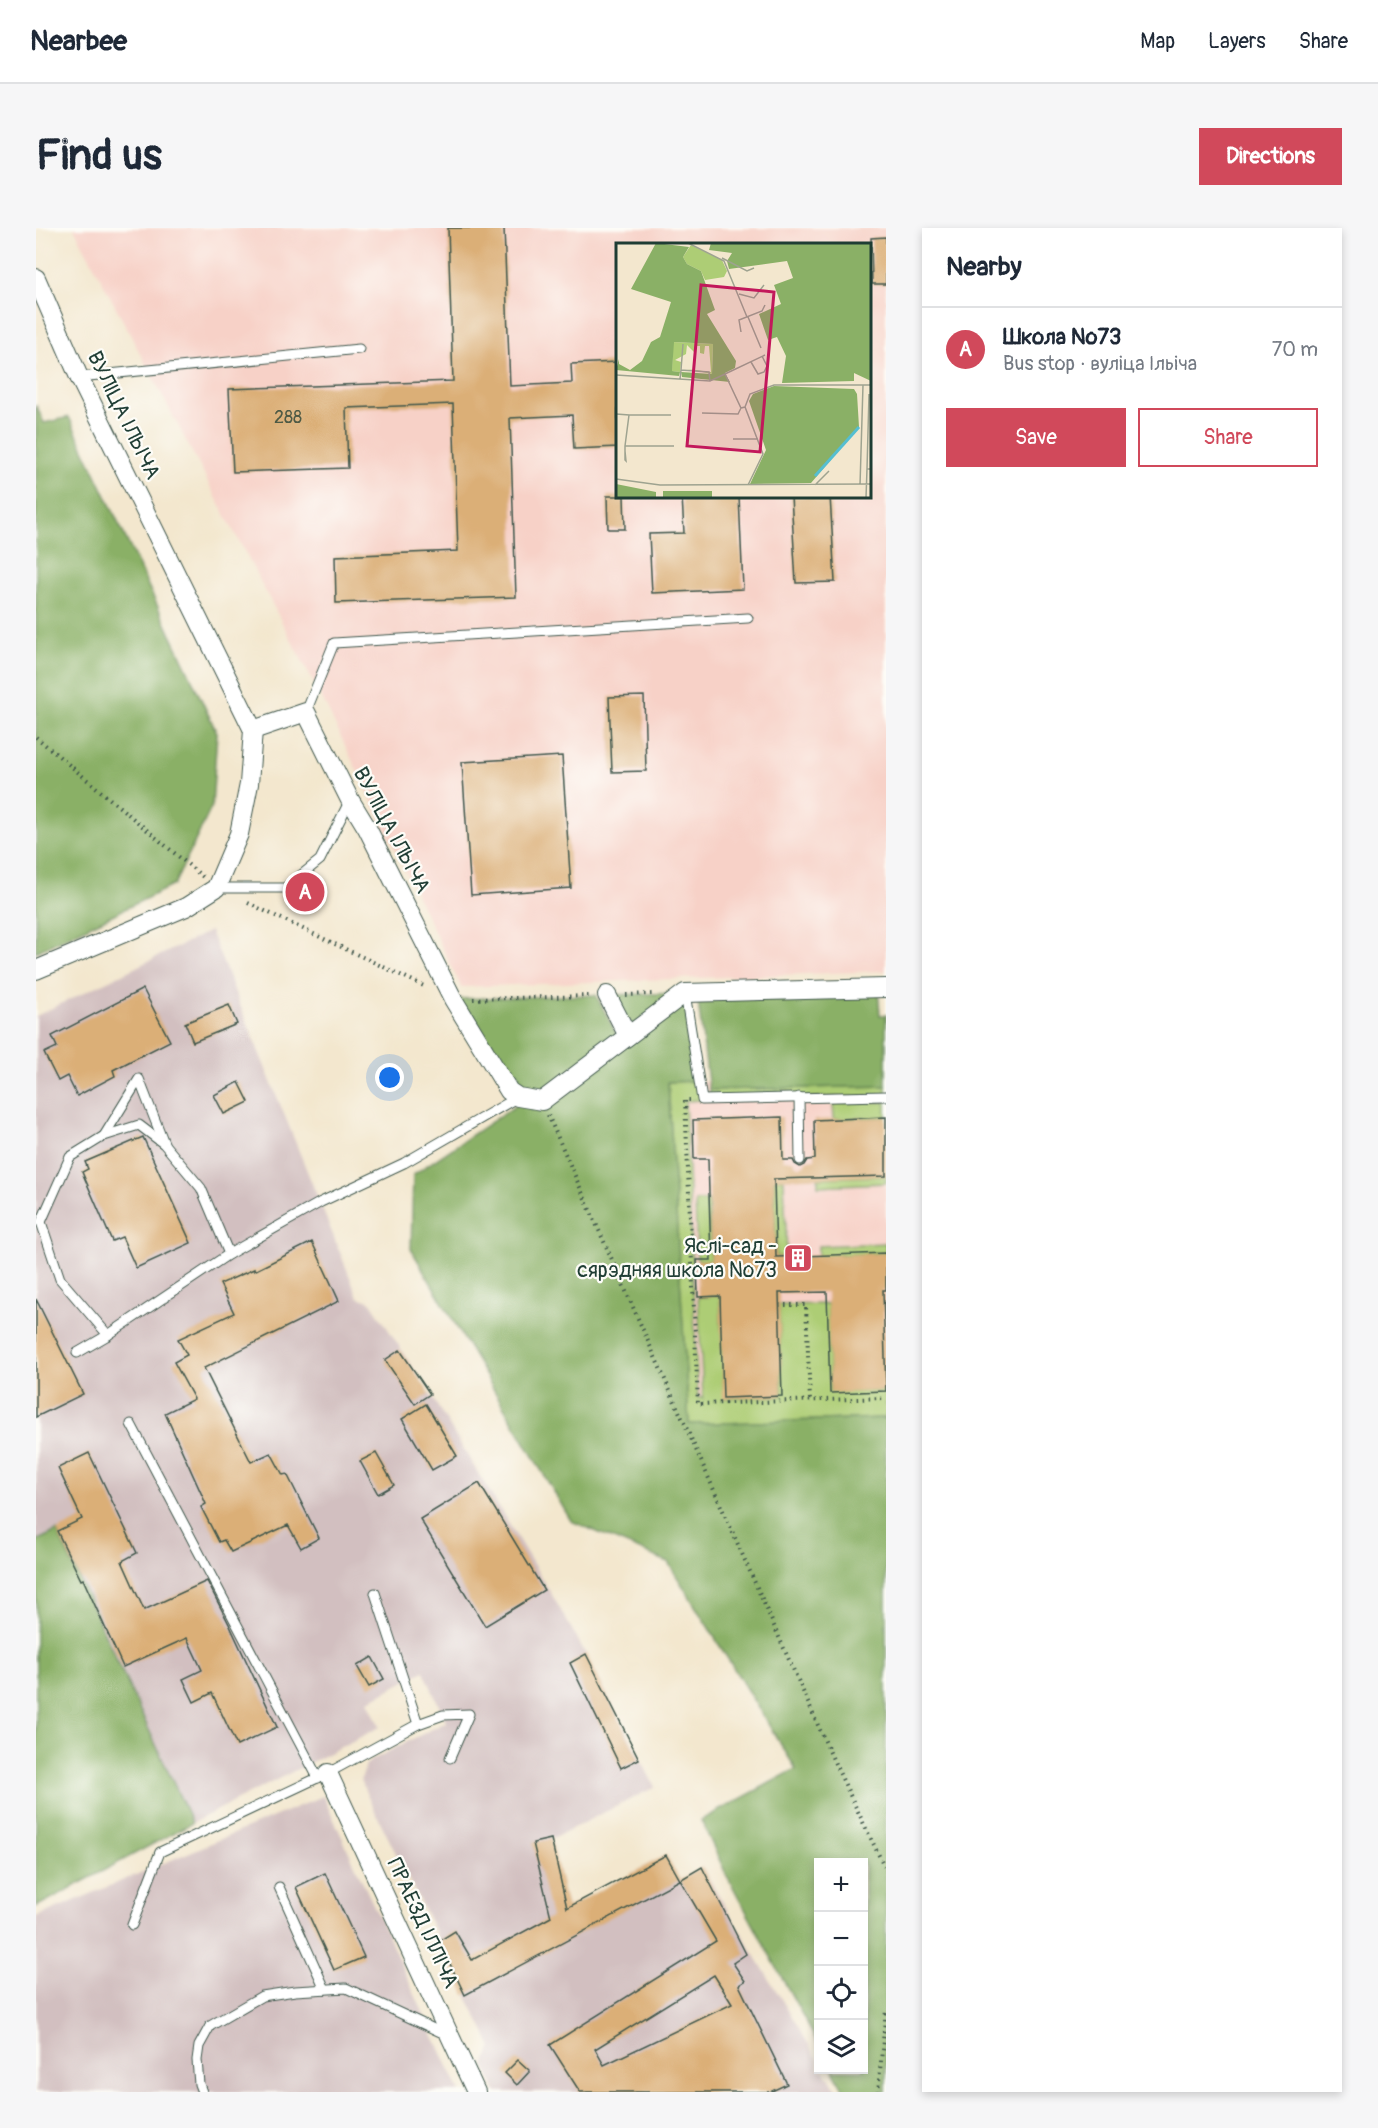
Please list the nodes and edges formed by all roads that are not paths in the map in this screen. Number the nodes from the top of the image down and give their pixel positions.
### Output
1 (36, 278) edge
2 (358, 349) dead end
3 (79, 377) junction
4 (748, 618) dead end
5 (306, 712) junction
6 (253, 730) junction
7 (350, 800) junction
8 (216, 888) junction
9 (36, 970) edge
10 (886, 988) edge
11 (685, 993) junction
12 (607, 995) dead end
13 (628, 1036) junction
14 (886, 1096) edge
15 (518, 1097) junction
16 (799, 1098) junction
17 (104, 1136) junction
18 (164, 1144) junction
19 (800, 1160) dead end
20 (229, 1254) junction
21 (108, 1335) junction
22 (77, 1353) dead end
23 (131, 1424) dead end
24 (375, 1593) dead end
25 (418, 1724) junction
26 (450, 1758) dead end
27 (323, 1775) junction
28 (279, 1887) dead end
29 (132, 1925) dead end
30 (325, 1989) junction
31 (451, 2037) junction
32 (202, 2092) edge
33 (476, 2092) edge

1 - 3 street, ВУЛІЦА ІЛЬІЧА
2 - 3 lane
3 - 6 street, ВУЛІЦА ІЛЬІЧА
4 - 5 lane
5 - 6 street
5 - 7 street, ВУЛІЦА ІЛЬІЧА
6 - 8 street
7 - 8 lane
7 - 15 street, ВУЛІЦА ІЛЬІЧА
8 - 9 street
10 - 11 street
11 - 13 street
11 - 16 lane
12 - 13 street
13 - 15 street
14 - 16 lane
15 - 20 lane
16 - 19 lane
17 - 18 lane
17 - 18 lane
17 - 21 lane
18 - 20 lane
20 - 21 lane
21 - 22 lane
23 - 27 lane
24 - 25 lane
25 - 26 lane
25 - 27 lane
27 - 29 lane
27 - 31 street, ПРАЕЗД ІЛЛІЧА
28 - 30 lane
30 - 31 lane
30 - 32 lane
31 - 33 street, ПРАЕЗД ІЛЛІЧА

